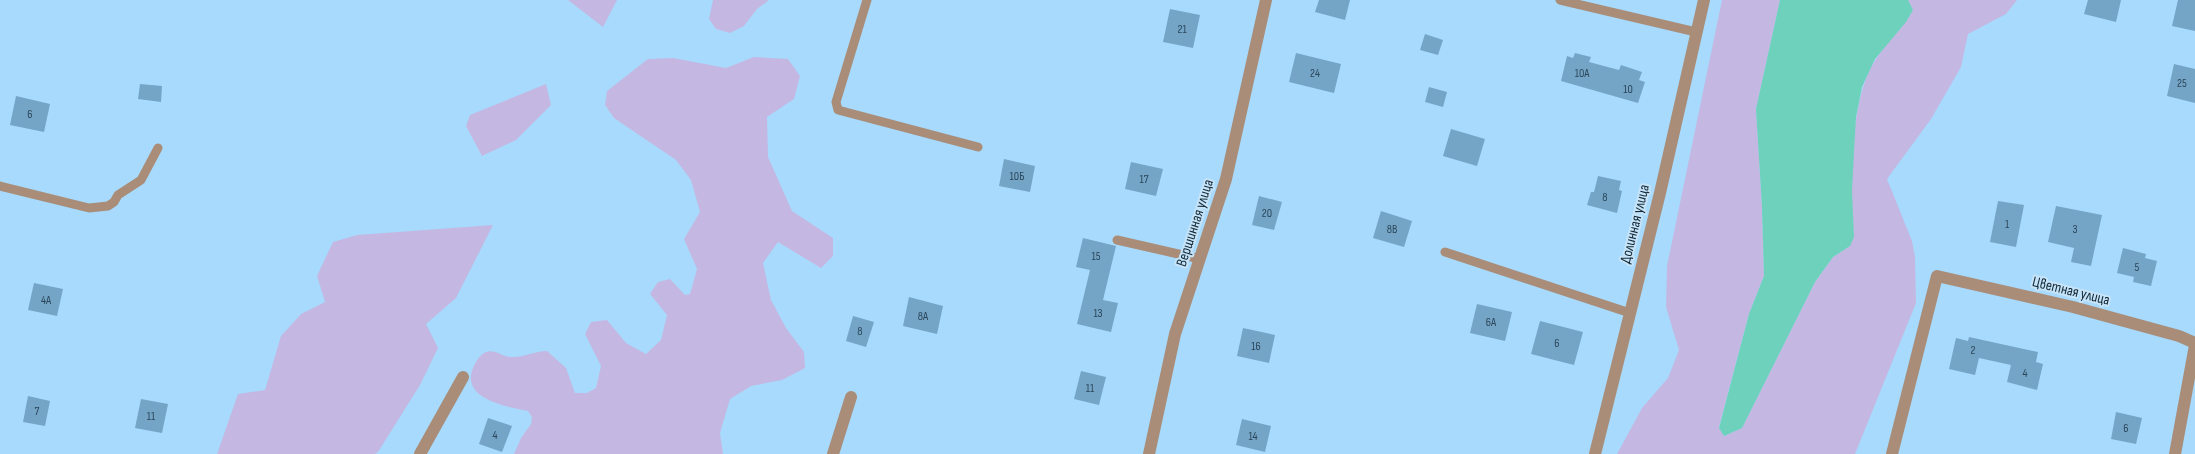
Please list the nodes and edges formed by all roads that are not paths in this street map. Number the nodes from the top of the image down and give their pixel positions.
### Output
1 (867, 0) edge
2 (1266, 0) edge
3 (1560, 0) edge
4 (1704, 0) edge
5 (1696, 32) junction
6 (978, 147) dead end
7 (158, 148) dead end
8 (0, 186) edge
9 (1117, 240) dead end
10 (1444, 252) dead end
11 (1200, 259) junction
12 (1630, 313) junction
13 (2195, 344) edge
14 (463, 378) dead end
15 (851, 398) dead end
16 (420, 454) edge
17 (834, 454) edge
18 (1149, 454) edge
19 (1595, 454) edge
20 (1892, 454) edge
21 (2175, 454) edge

1 - 6 lane
2 - 11 street, Вершинная улица
3 - 5 lane
4 - 5 street, Долинная улица
5 - 12 street, Долинная улица
7 - 8 lane
9 - 11 lane
10 - 12 lane
11 - 18 street, Вершинная улица
12 - 19 street, Долинная улица
13 - 20 street, Цветная улица
13 - 21 street
14 - 16 street
15 - 17 street

